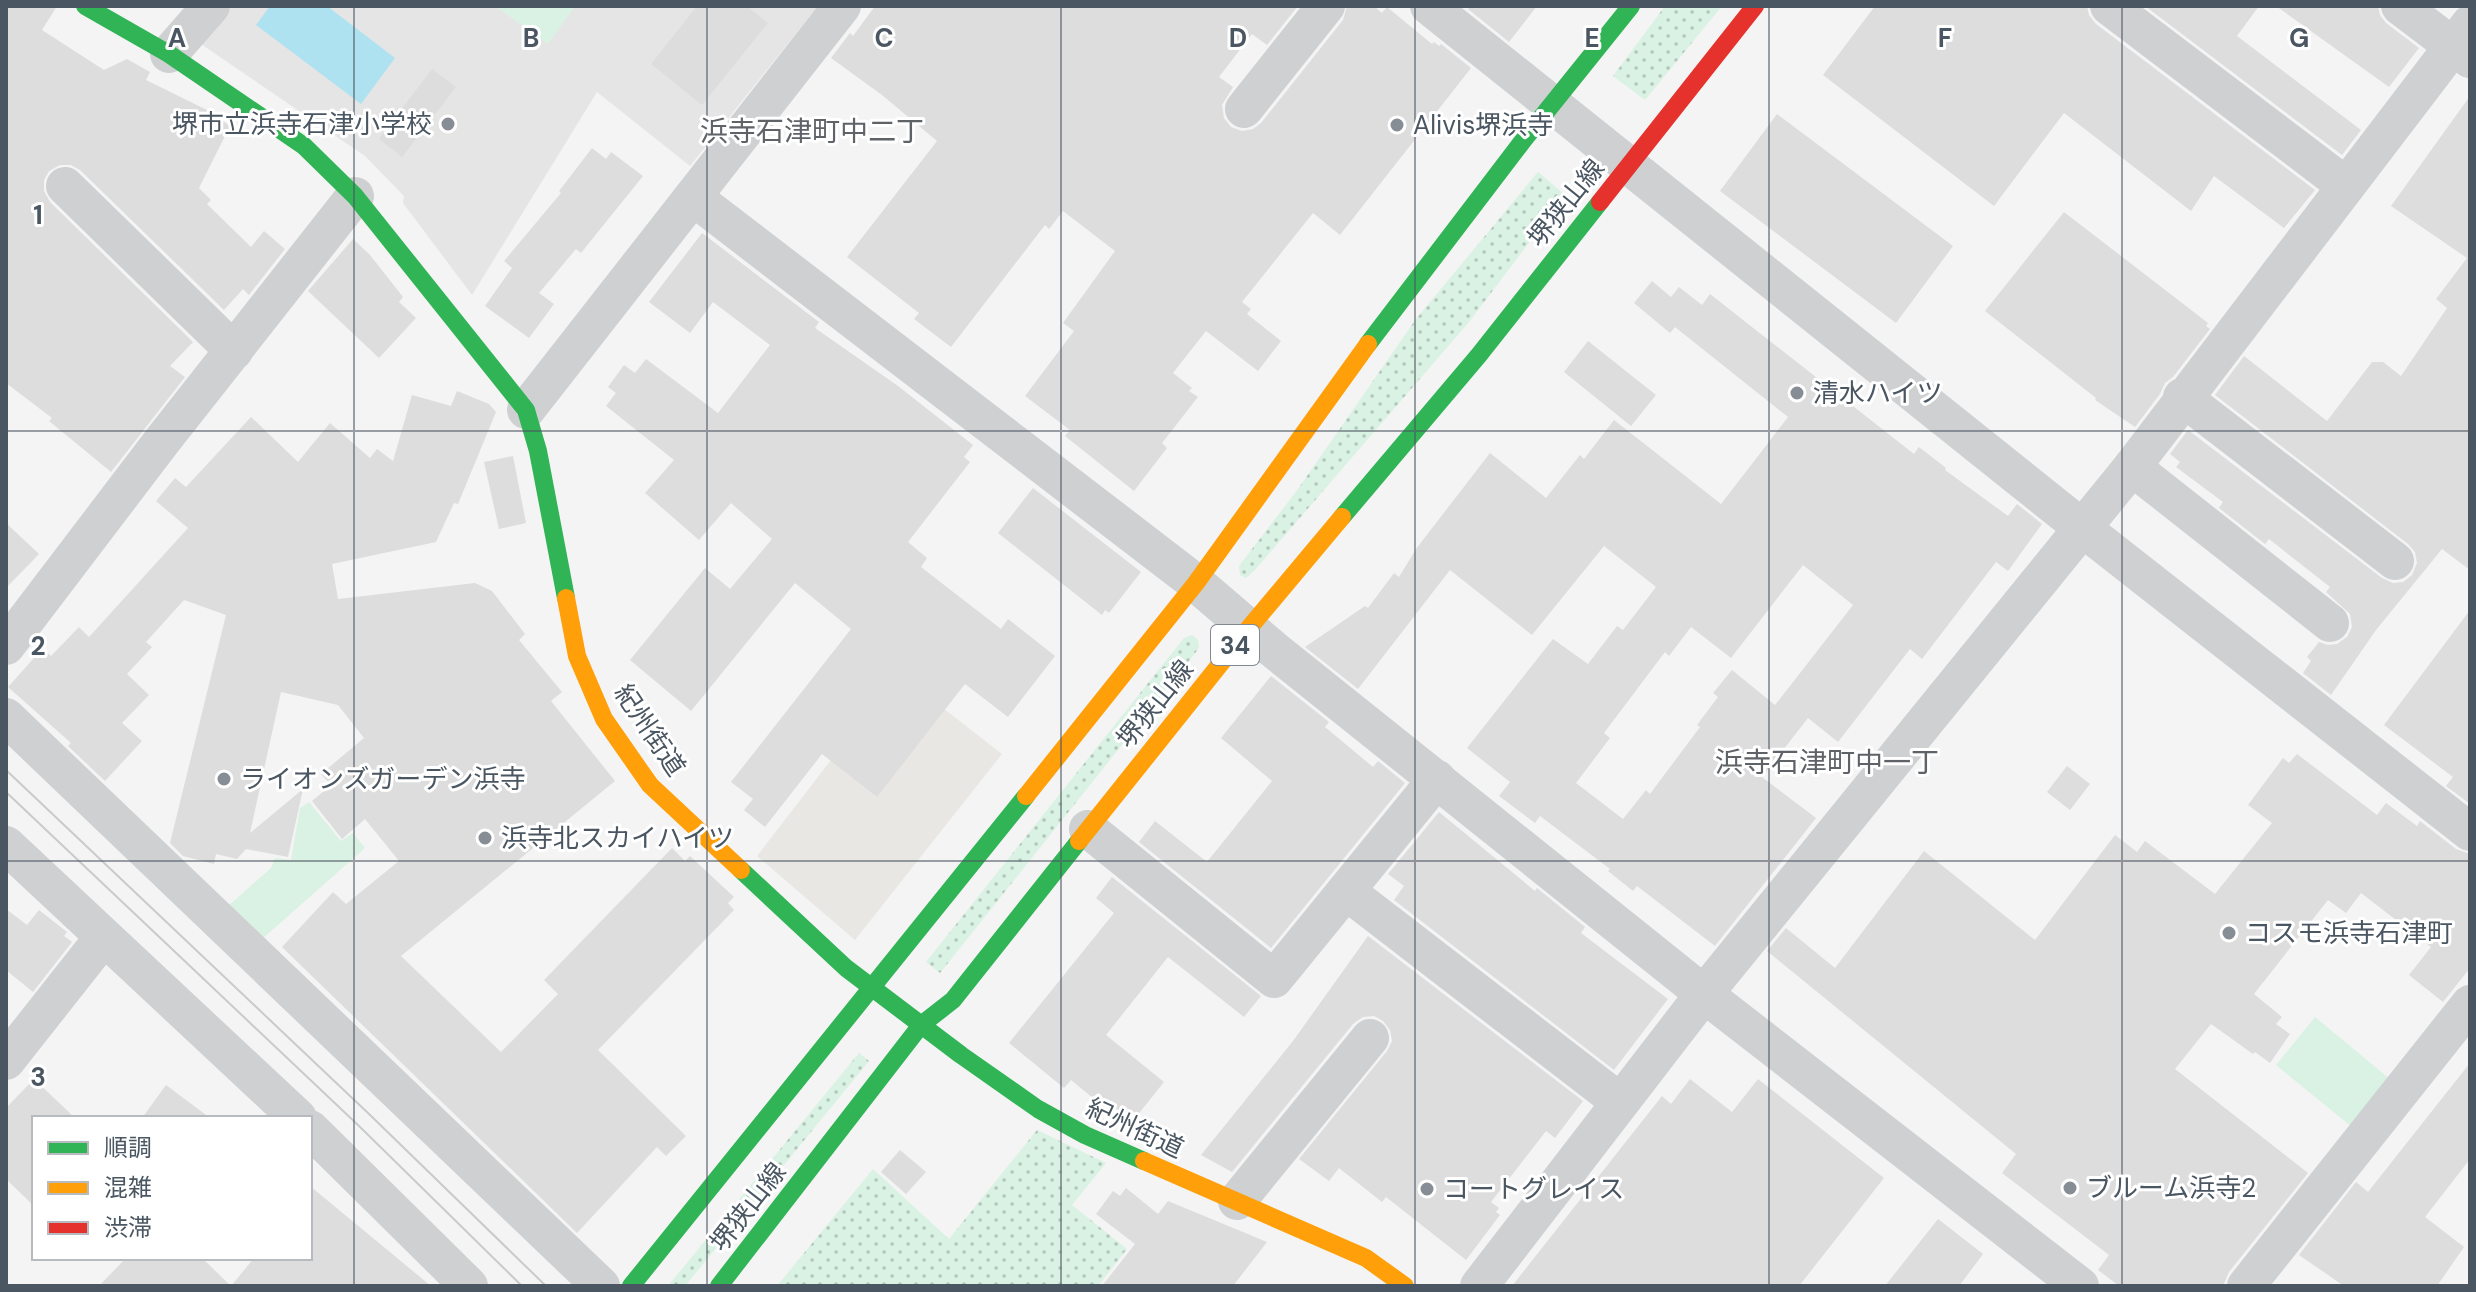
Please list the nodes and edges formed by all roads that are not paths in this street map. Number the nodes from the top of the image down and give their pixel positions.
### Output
1 (85, 6) edge
2 (211, 6) edge
3 (842, 6) edge
4 (1326, 6) edge
5 (1429, 6) edge
6 (1631, 6) edge
7 (1755, 6) edge
8 (2109, 6) edge
9 (2400, 6) edge
10 (2465, 43) edge
11 (169, 54) junction
12 (1553, 104) junction
13 (1244, 109) dead end
14 (1629, 165) junction
15 (65, 186) dead end
16 (2346, 186) junction
17 (355, 196) junction
18 (693, 197) junction
19 (234, 351) junction
20 (2182, 397) junction
21 (526, 410) junction
22 (2132, 467) junction
23 (2081, 527) junction
24 (2395, 561) dead end
25 (1196, 583) junction
26 (2330, 623) dead end
27 (1249, 628) junction
28 (6, 646) edge
29 (6, 717) edge
30 (1437, 779) junction
31 (1088, 829) junction
32 (2470, 832) edge
33 (6, 845) edge
34 (1346, 891) junction
35 (103, 938) junction
36 (873, 988) junction
37 (1704, 994) junction
38 (2470, 1004) edge
39 (921, 1025) junction
40 (1370, 1038) dead end
41 (6, 1061) edge
42 (1620, 1102) junction
43 (296, 1116) edge
44 (312, 1131) edge
45 (1237, 1201) junction
46 (469, 1286) edge
47 (601, 1286) edge
48 (631, 1286) edge
49 (719, 1286) edge
50 (1405, 1286) edge
51 (1479, 1286) edge
52 (2080, 1286) edge
53 (2246, 1286) edge

1 - 11 main road, 紀州街道
2 - 11 street
3 - 18 street
4 - 13 street
5 - 12 street
6 - 12 main road, 堺狭山線 / 34
7 - 14 main road, 堺狭山線 / 34
8 - 16 street
9 - 10 street
10 - 16 street
11 - 17 main road, 紀州街道
12 - 14 street
12 - 25 main road, 堺狭山線 / 34
14 - 23 street
14 - 27 main road, 堺狭山線 / 34
15 - 19 street
16 - 20 street
17 - 19 street
17 - 21 main road, 紀州街道
18 - 21 street
18 - 25 street
19 - 28 street
20 - 22 street
20 - 24 street
21 - 36 main road, 紀州街道
22 - 23 street
22 - 26 street
23 - 32 street
23 - 37 street
25 - 27 street
25 - 36 main road, 堺狭山線 / 34
27 - 30 street
27 - 31 main road, 堺狭山線 / 34
29 - 47 street
30 - 34 street
30 - 37 street
31 - 34 street
31 - 39 main road, 堺狭山線 / 34
33 - 35 street
34 - 42 street
35 - 41 street
35 - 43 street
36 - 39 main road, 紀州街道
36 - 48 main road, 堺狭山線 / 34
37 - 42 street
37 - 52 street
38 - 53 street
39 - 45 main road, 紀州街道
39 - 49 main road, 堺狭山線 / 34
40 - 45 street
42 - 51 street
44 - 46 street
45 - 50 main road, 紀州街道

